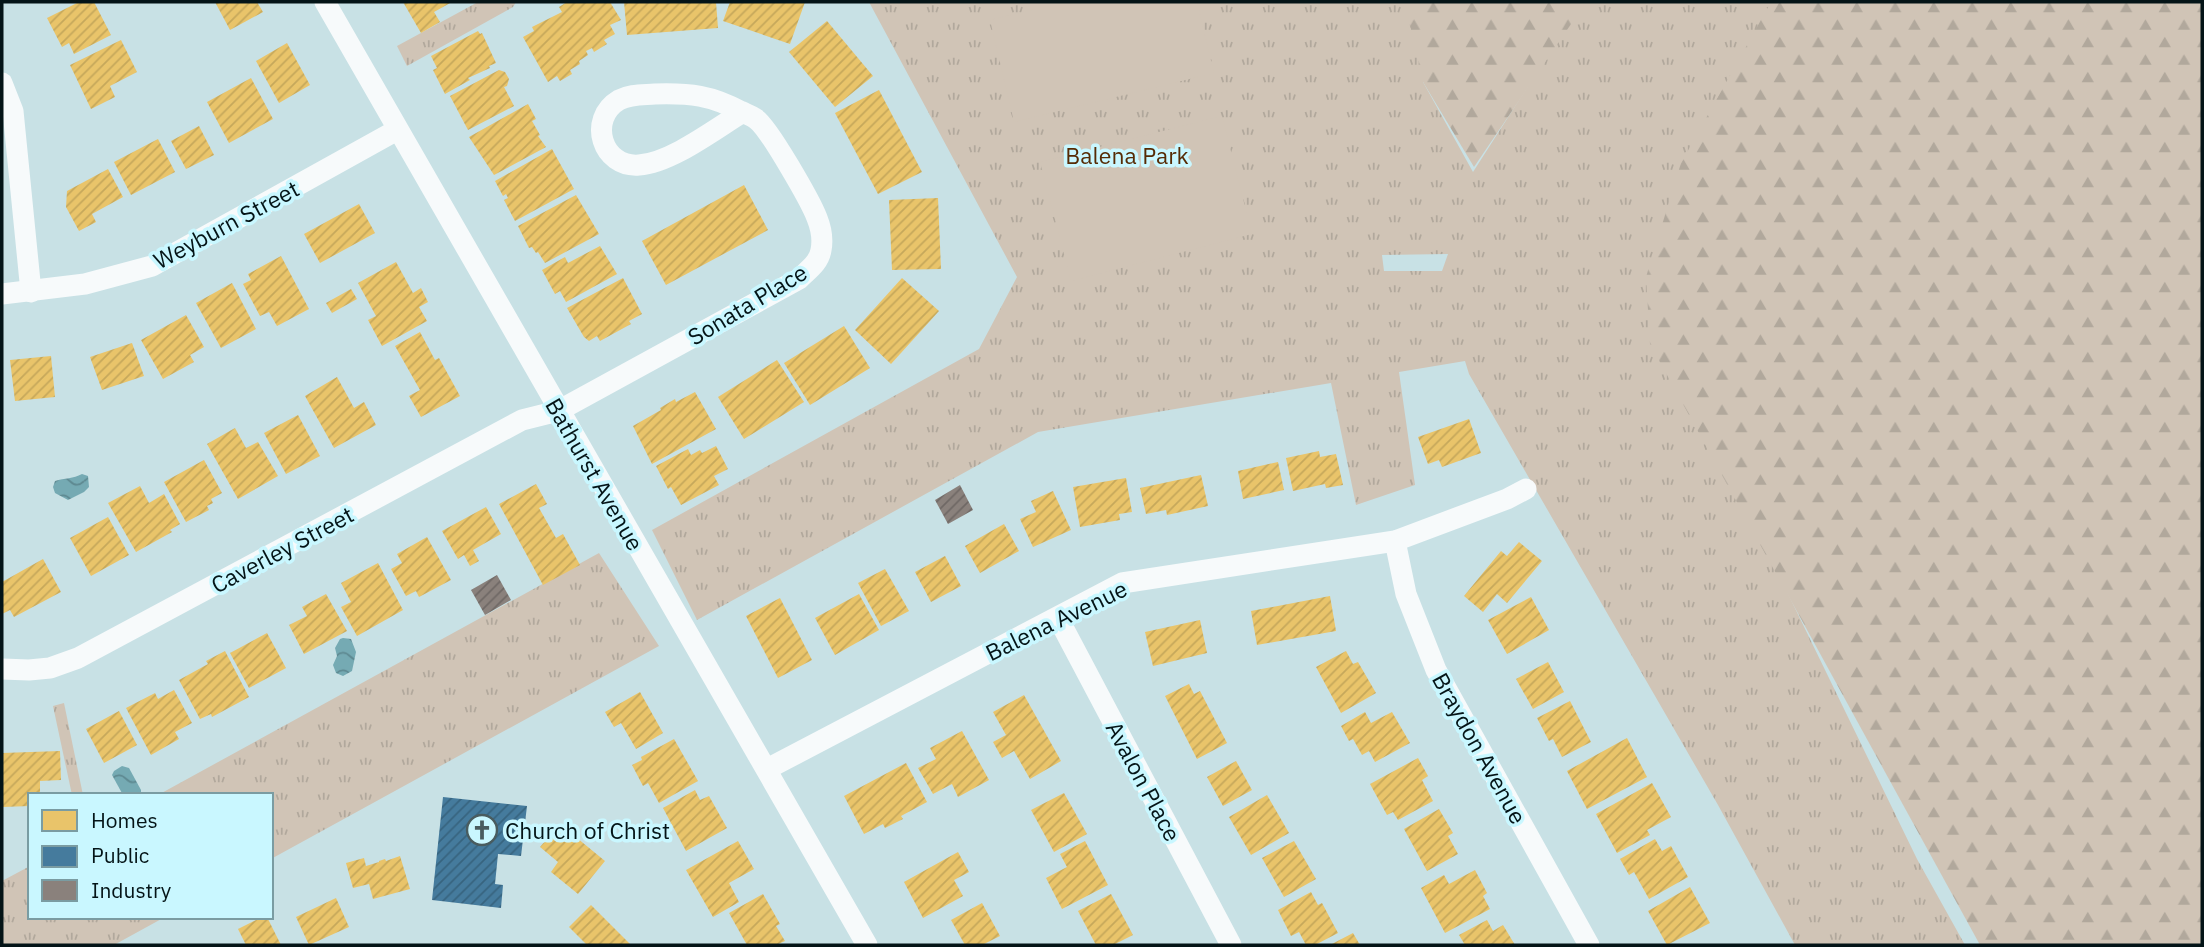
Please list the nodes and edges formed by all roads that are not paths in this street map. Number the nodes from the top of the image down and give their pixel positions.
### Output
1 (325, 2) edge
2 (2, 83) edge
3 (743, 112) junction
4 (397, 130) junction
5 (30, 292) junction
6 (2, 294) edge
7 (558, 411) junction
8 (1526, 489) dead end
9 (1395, 541) junction
10 (1058, 618) junction
11 (2, 669) edge
12 (767, 769) junction
13 (867, 945) edge
14 (1231, 945) edge
15 (1589, 945) edge

1 - 4 street, Bathurst Avenue
2 - 5 street
3 - 3 street, Sonata Place
3 - 7 street, Sonata Place
4 - 5 street, Weyburn Street
4 - 7 street, Bathurst Avenue
5 - 6 street, Weyburn Street
7 - 11 street, Caverley Street
7 - 12 street, Bathurst Avenue
8 - 9 street, Balena Avenue
9 - 10 street, Balena Avenue
9 - 15 street, Braydon Avenue
10 - 12 street, Balena Avenue
10 - 14 street, Avalon Place
12 - 13 street, Bathurst Avenue

